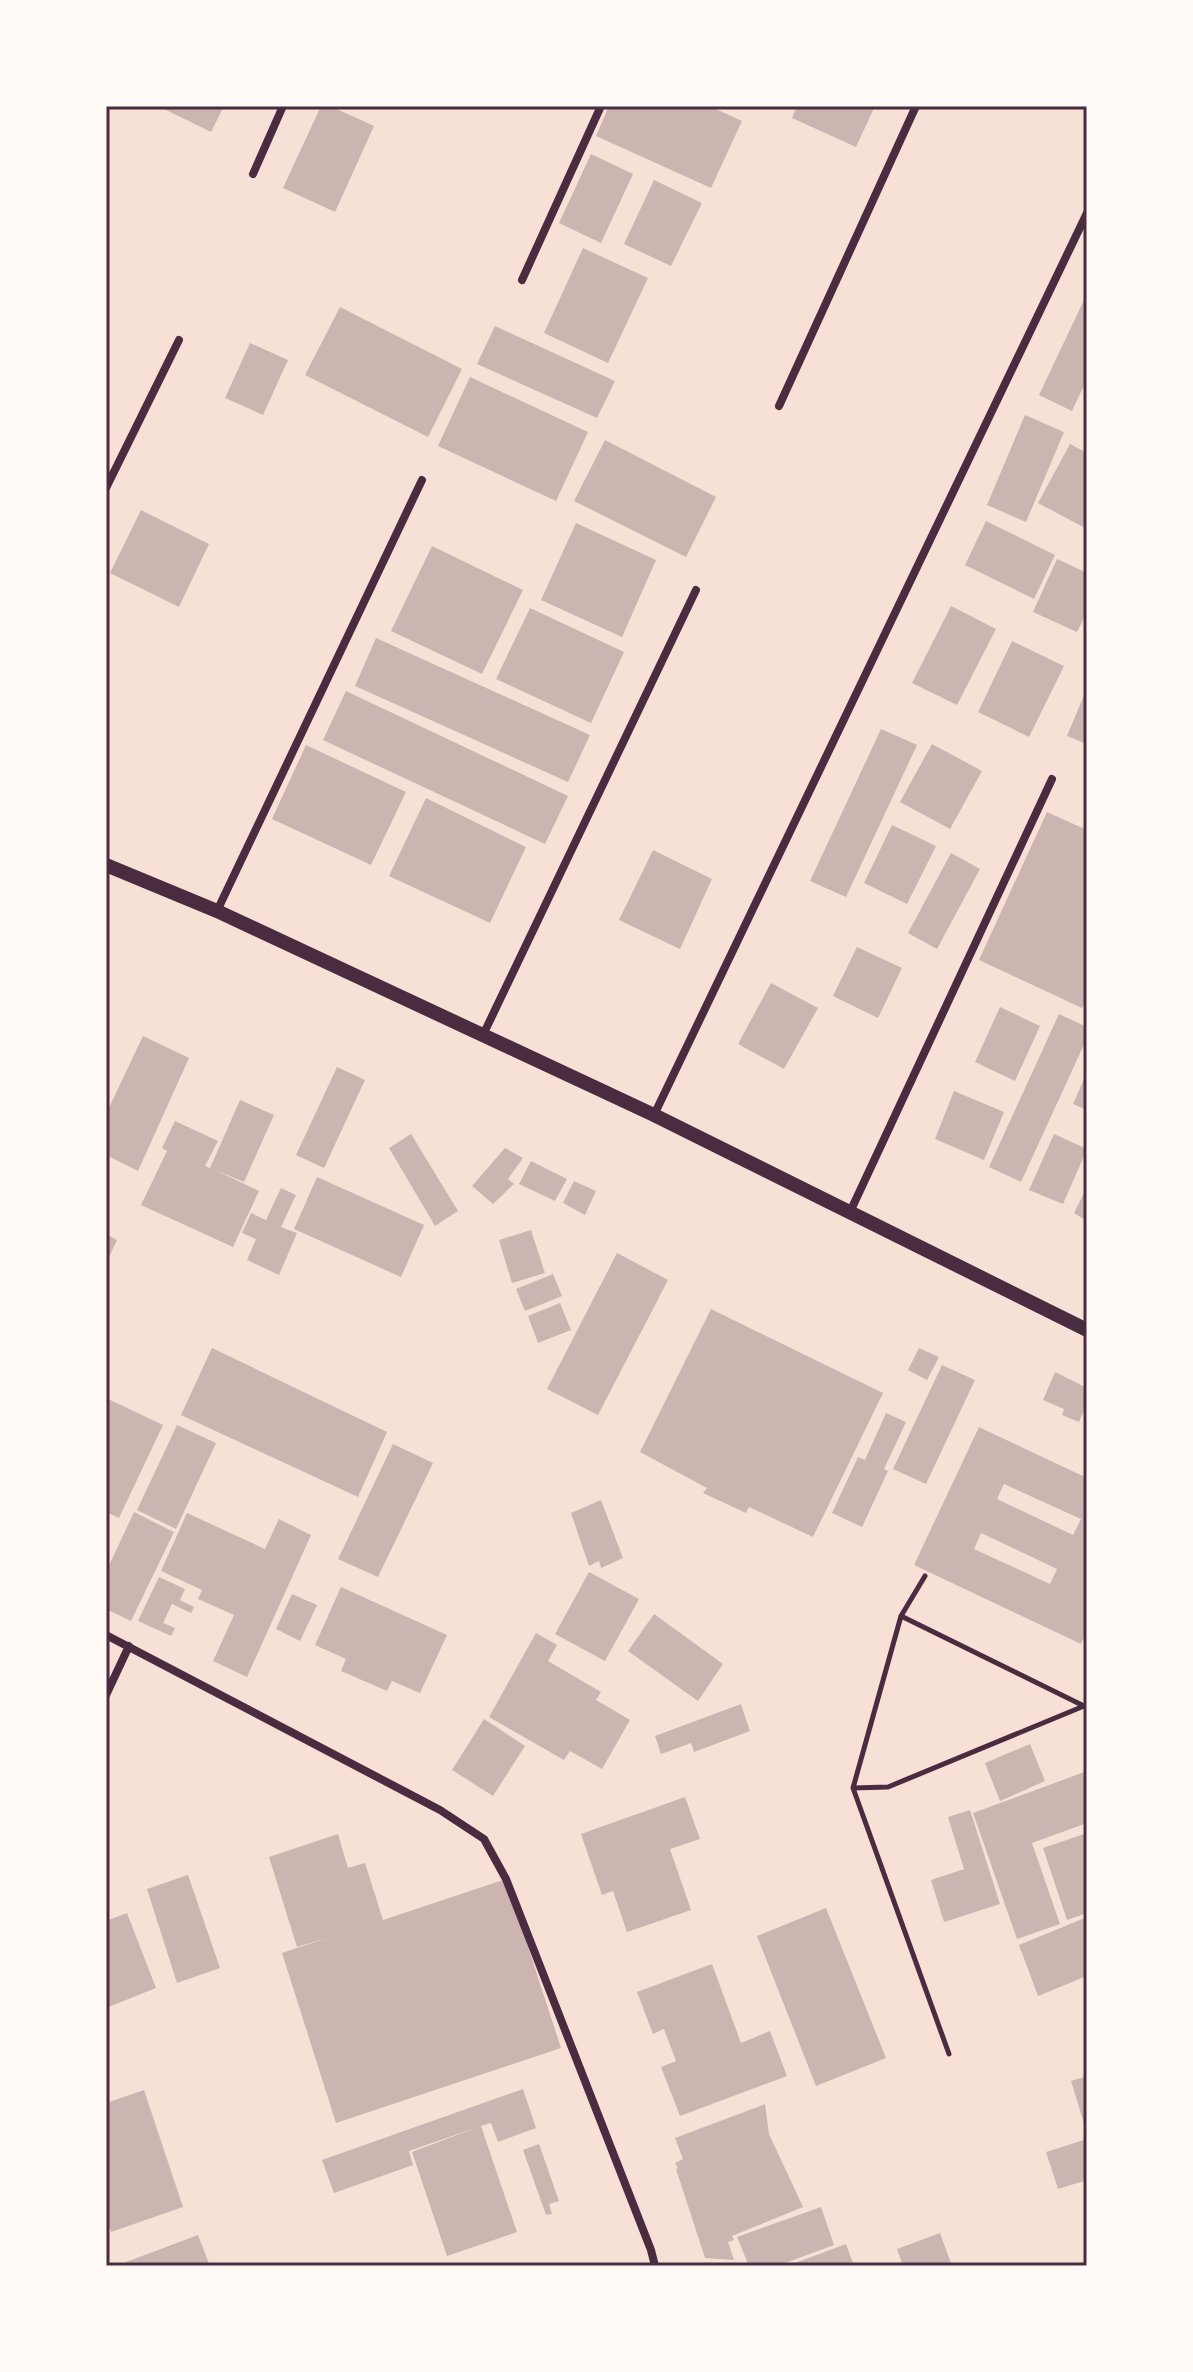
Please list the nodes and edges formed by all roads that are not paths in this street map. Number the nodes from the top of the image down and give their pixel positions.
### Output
1 (283, 106) edge
2 (601, 106) edge
3 (916, 106) edge
4 (253, 174) dead end
5 (1087, 213) edge
6 (522, 280) dead end
7 (179, 340) dead end
8 (779, 406) dead end
9 (422, 480) dead end
10 (106, 488) edge
11 (696, 590) dead end
12 (1052, 779) dead end
13 (106, 865) edge
14 (217, 911) junction
15 (483, 1035) junction
16 (654, 1115) junction
17 (850, 1212) junction
18 (1087, 1330) edge
19 (106, 1635) edge
20 (129, 1646) junction
21 (106, 1695) edge
22 (655, 2266) edge

1 - 4 street
2 - 6 street
3 - 8 street
5 - 16 street
7 - 10 street
9 - 14 street
11 - 15 street
12 - 17 street
13 - 14 street
14 - 15 street
15 - 16 street
16 - 17 street
17 - 18 street
19 - 20 street
20 - 21 street
20 - 22 street

